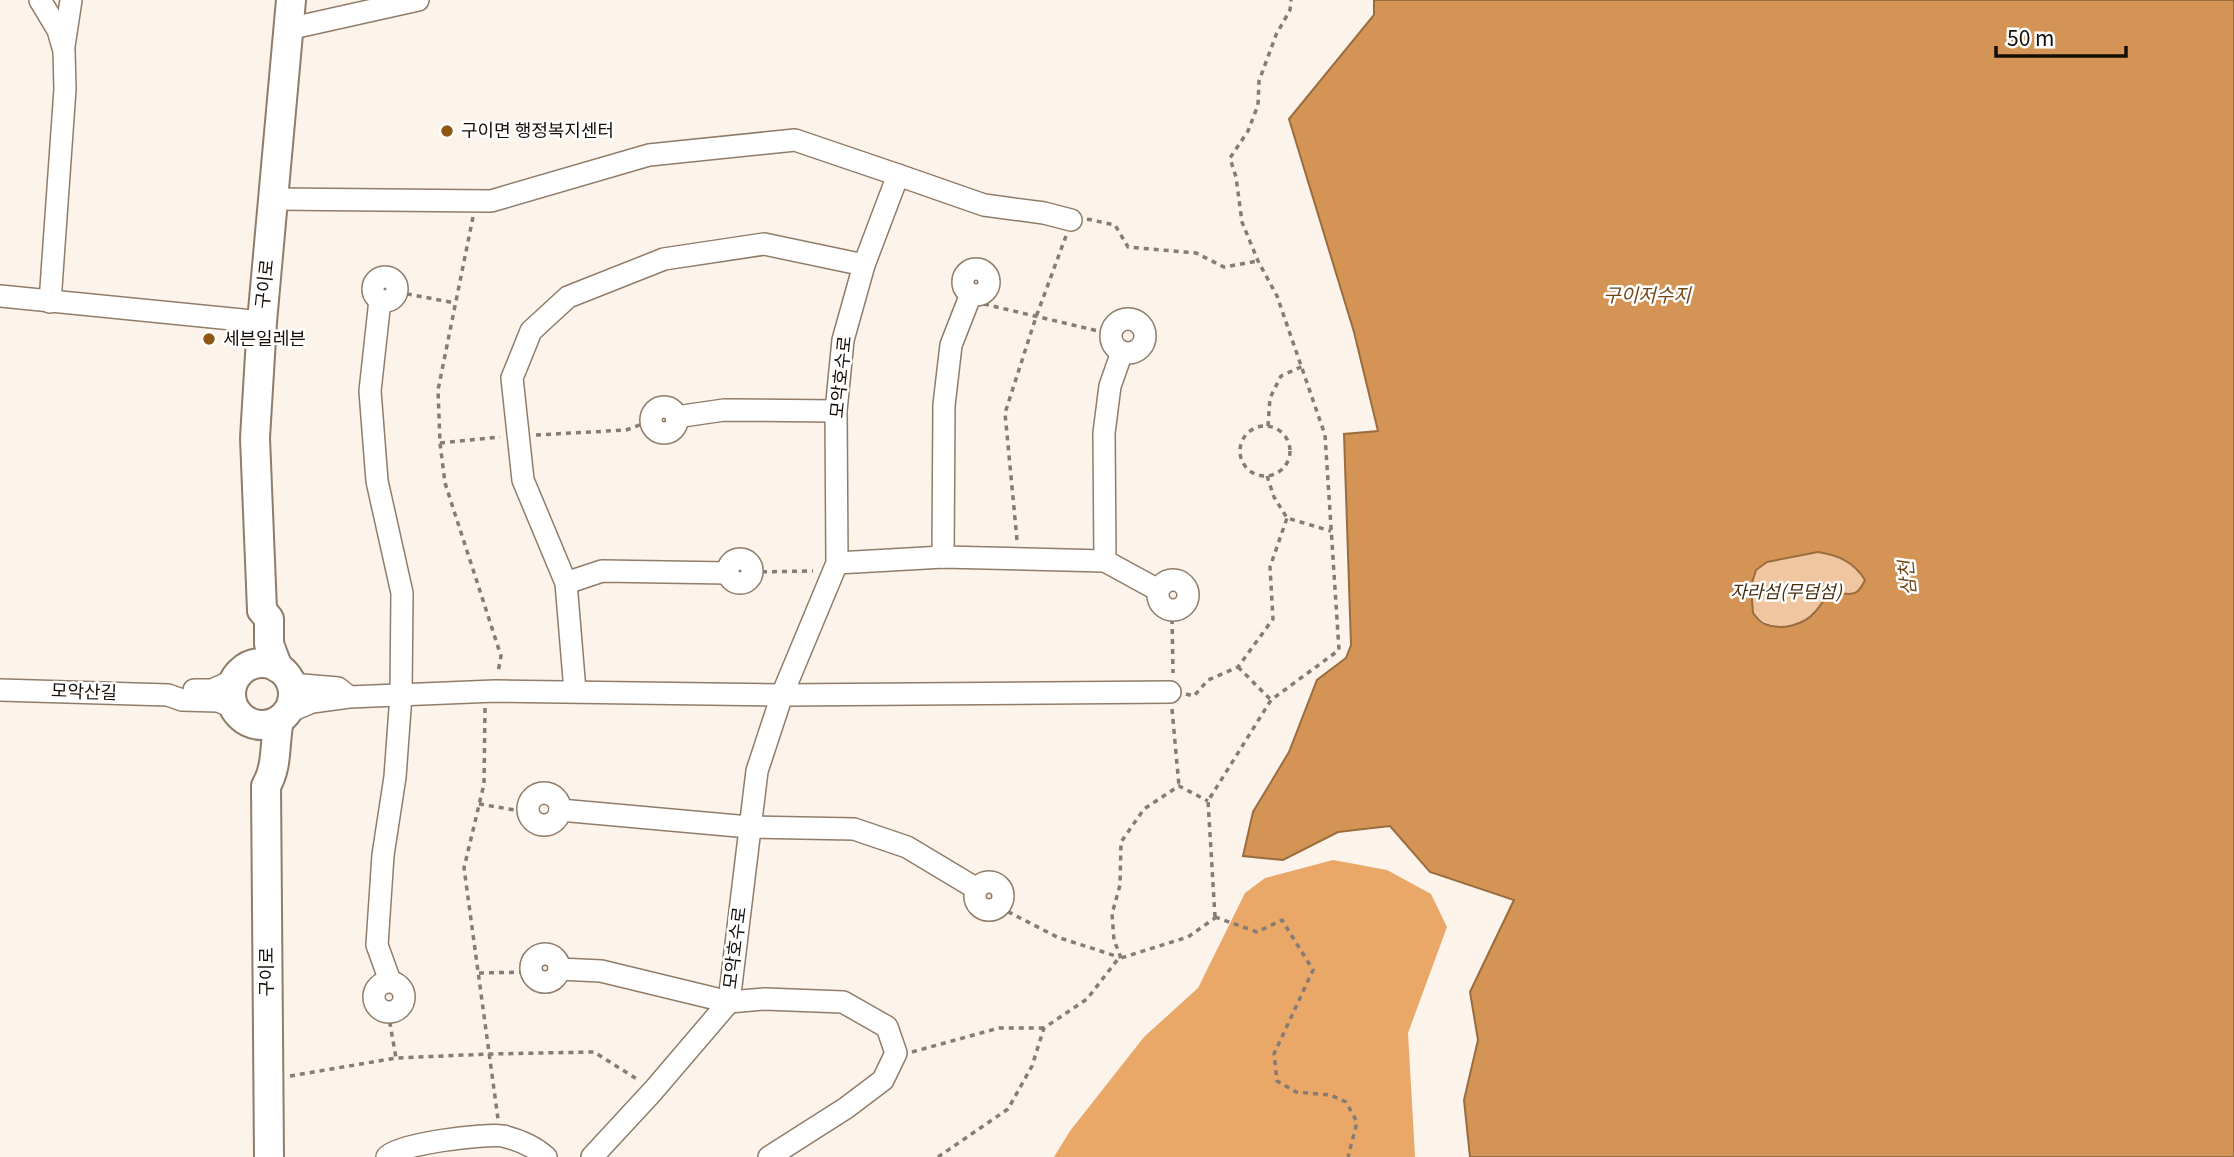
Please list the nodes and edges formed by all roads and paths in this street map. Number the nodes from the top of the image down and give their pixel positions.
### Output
1 (40, 0) edge
2 (71, 0) edge
3 (291, 0) edge
4 (418, 0) edge
5 (1291, 0) edge
6 (288, 29) junction
7 (64, 51) junction
8 (898, 175) junction
9 (274, 199) junction
10 (476, 201) junction
11 (1072, 220) junction
12 (1258, 261) junction
13 (864, 265) junction
14 (0, 296) edge
15 (388, 296) joint
16 (970, 297) joint
17 (50, 302) junction
18 (455, 303) junction
19 (1036, 317) junction
20 (262, 322) junction
21 (1117, 343) joint
22 (1303, 366) junction
23 (836, 411) junction
24 (650, 421) joint
25 (1268, 426) junction
26 (518, 436) junction
27 (440, 443) junction
28 (1267, 476) junction
29 (1287, 518) junction
30 (1331, 531) junction
31 (943, 557) junction
32 (1019, 559) junction
33 (1105, 561) junction
34 (834, 570) junction
35 (752, 572) joint
36 (566, 583) junction
37 (262, 610) junction
38 (1168, 610) joint
39 (1238, 667) junction
40 (242, 673) junction
41 (285, 676) junction
42 (0, 690) edge
43 (495, 691) junction
44 (575, 691) junction
45 (1170, 692) junction
46 (168, 695) junction
47 (401, 695) junction
48 (782, 695) junction
49 (349, 697) junction
50 (1271, 700) junction
51 (242, 715) junction
52 (283, 717) junction
53 (266, 786) junction
54 (1179, 786) junction
55 (1208, 801) junction
56 (479, 804) junction
57 (527, 812) joint
58 (749, 827) junction
59 (999, 907) joint
60 (1215, 917) junction
61 (1121, 958) junction
62 (532, 972) joint
63 (478, 973) junction
64 (729, 1002) junction
65 (388, 1012) joint
66 (1044, 1028) junction
67 (489, 1054) junction
68 (396, 1058) junction
69 (891, 1063) junction
70 (268, 1081) junction
71 (653, 1091) junction
72 (500, 1136) junction
73 (269, 1157) edge
74 (387, 1157) edge
75 (546, 1157) edge
76 (592, 1157) edge
77 (769, 1157) edge
78 (938, 1157) edge
79 (1348, 1157) edge

1 - 7 street
2 - 7 street
3 - 6 street, 구이로
4 - 6 street
5 - 12 path
6 - 9 street, 구이로
7 - 17 street
8 - 10 street
8 - 11 street
8 - 13 street, 모악호수로
9 - 10 street
9 - 20 street, 구이로
10 - 18 path
11 - 12 path
11 - 19 path
12 - 22 path
13 - 23 street, 모악호수로
13 - 26 street
14 - 17 street
15 - 18 path
15 - 47 street
16 - 19 path
16 - 31 street
17 - 20 street
18 - 27 path
19 - 21 path
19 - 32 path
20 - 37 street, 구이로
21 - 33 street
22 - 25 path
22 - 30 path
23 - 24 street
23 - 34 street, 모악호수로
24 - 26 path
25 - 28 path
25 - 28 path
26 - 27 path
26 - 36 street
27 - 43 path
28 - 29 path
29 - 30 path
29 - 39 path
30 - 50 path
31 - 32 street
31 - 34 street
32 - 33 street
33 - 38 street
34 - 35 path
34 - 48 street, 모악호수로
35 - 36 street
36 - 44 street
37 - 40 street
37 - 41 street
38 - 45 path
39 - 45 path
39 - 50 path
40 - 41 street
40 - 46 street
40 - 51 street
41 - 49 street
41 - 52 street
42 - 46 street, 모악산길
43 - 44 street
43 - 47 street
43 - 56 path
44 - 48 street
45 - 48 street
45 - 54 path
46 - 51 street
47 - 49 street
47 - 65 street
48 - 58 street, 모악호수로
49 - 52 street
50 - 55 path
51 - 52 street
51 - 53 street
52 - 53 street
53 - 70 street, 구이로
54 - 55 path
54 - 61 path
55 - 60 path
56 - 57 path
56 - 63 path
57 - 58 street
58 - 59 street
58 - 64 street, 모악호수로
59 - 61 path
60 - 61 path
60 - 79 path
61 - 66 path
62 - 63 path
62 - 64 street
63 - 67 path
64 - 69 street
64 - 71 street, 모악호수로
65 - 68 path
66 - 69 path
66 - 78 path
67 - 68 path
67 - 71 path
67 - 72 path
68 - 70 path
69 - 77 street
70 - 73 street, 구이로
71 - 76 street, 모악호수로
72 - 74 street
72 - 75 street

